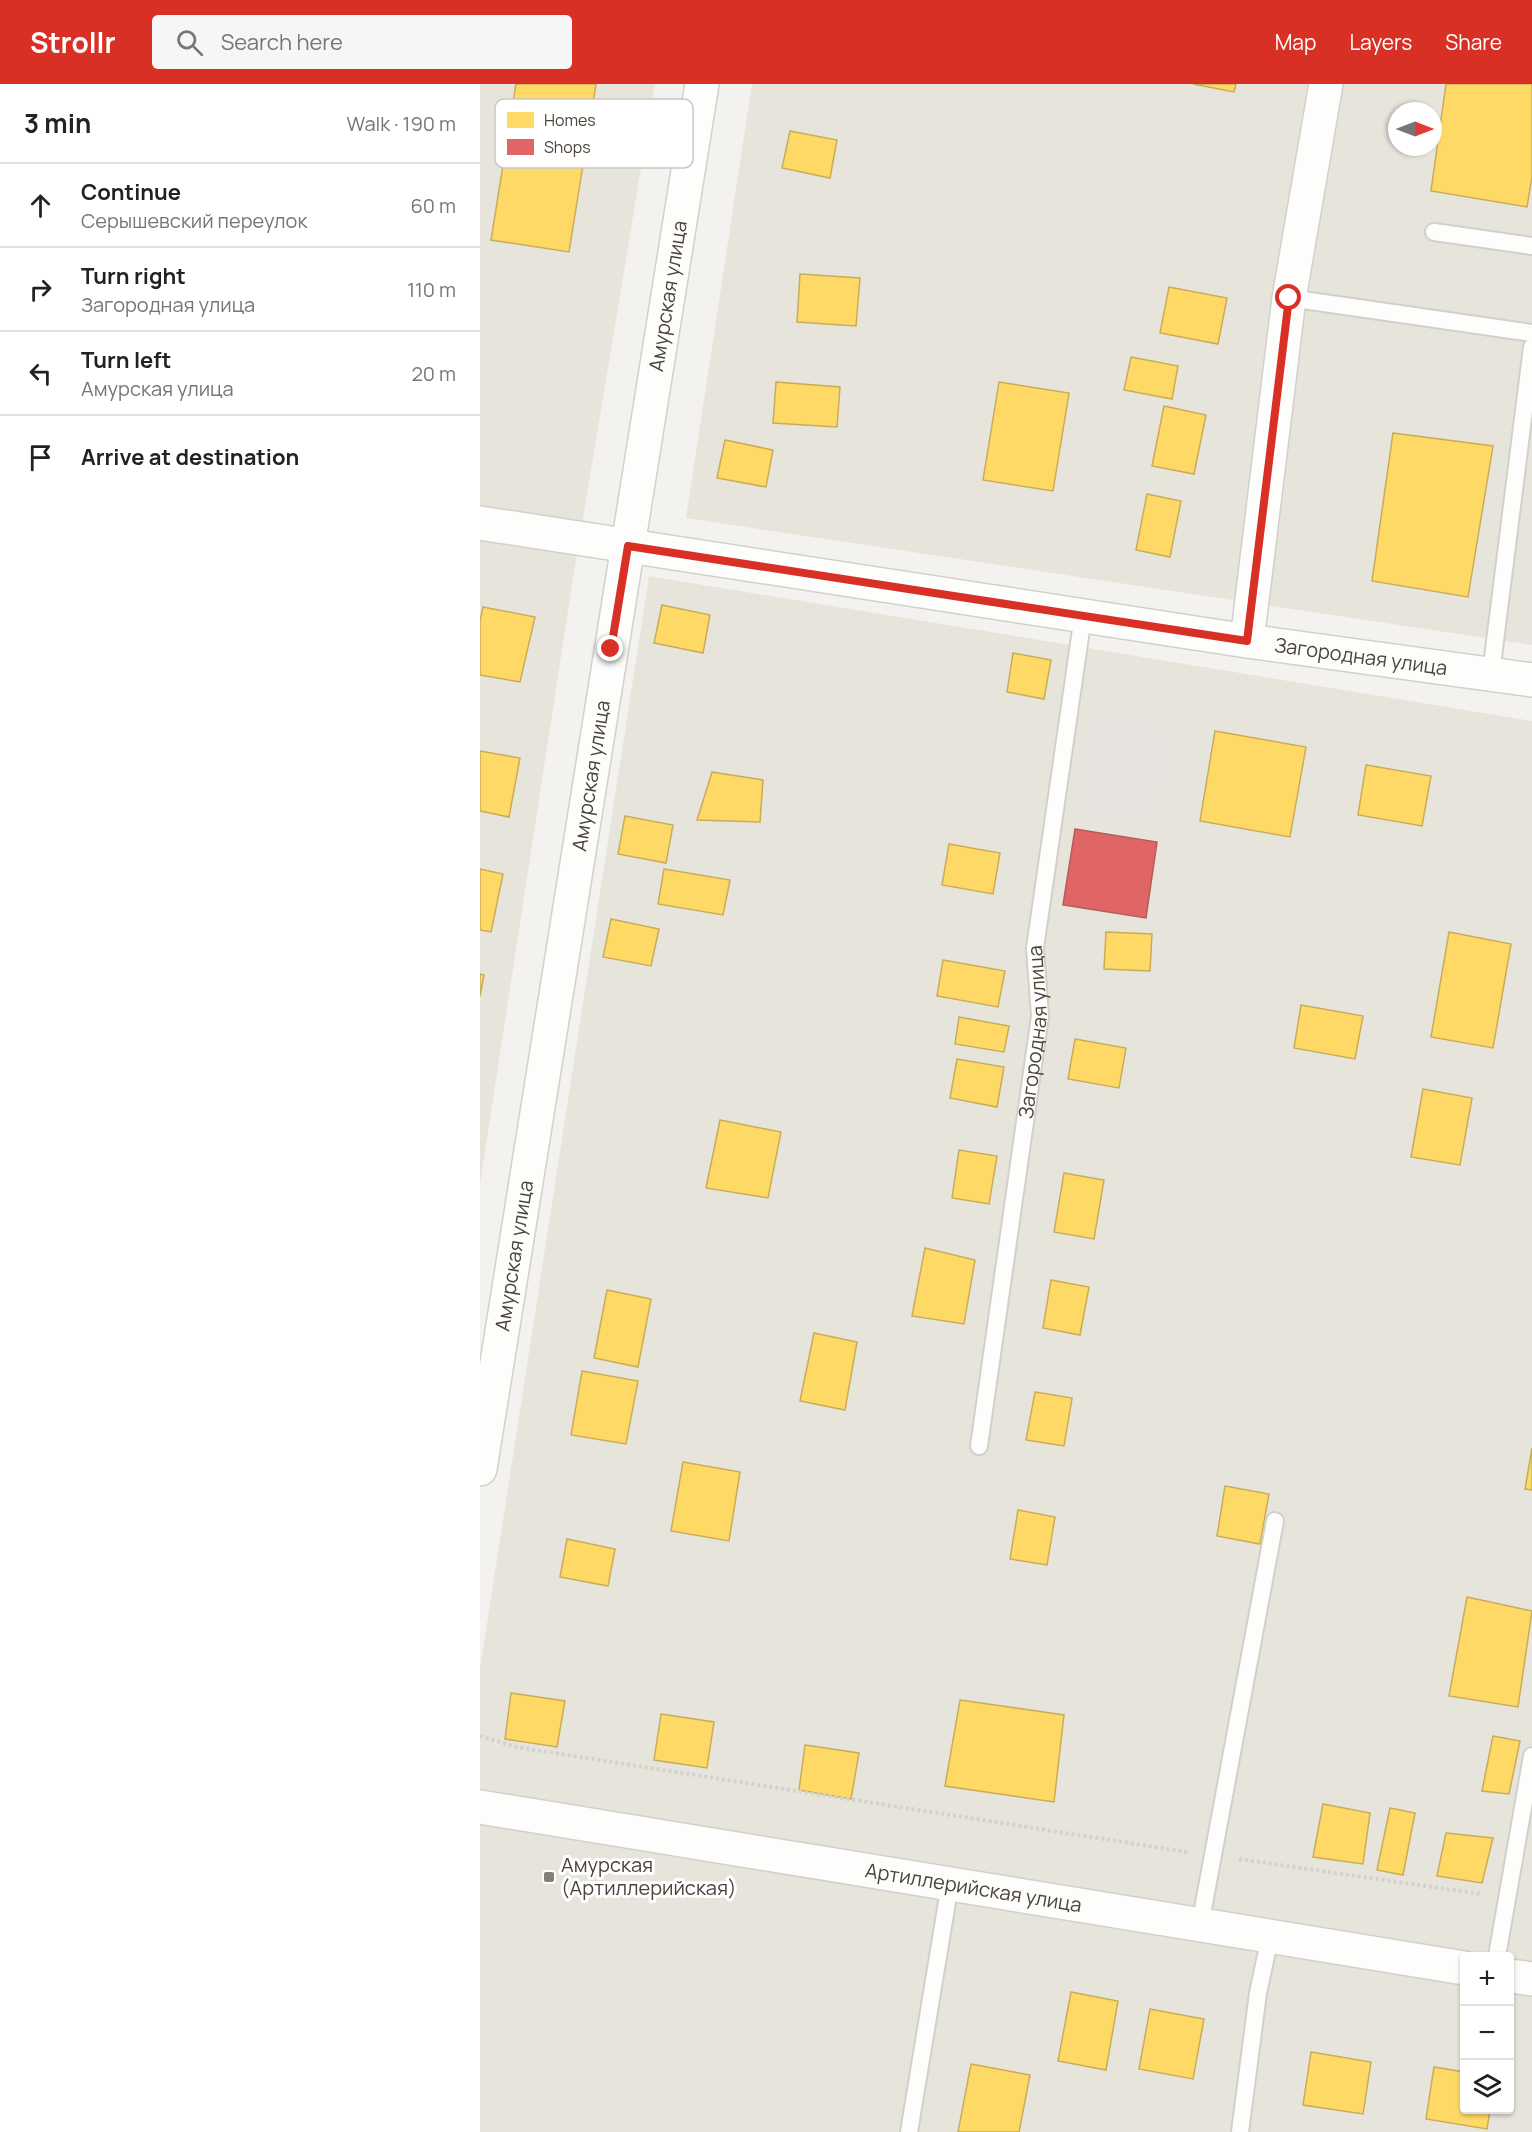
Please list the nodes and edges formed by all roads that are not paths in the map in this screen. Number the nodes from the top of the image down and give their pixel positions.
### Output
1 (702, 84) edge
2 (1326, 84) edge
3 (693, 140) edge
4 (689, 168) edge
5 (1434, 231) dead end
6 (1532, 246) edge
7 (1289, 298) junction
8 (1532, 333) edge
9 (1532, 347) edge
10 (480, 523) edge
11 (628, 546) junction
12 (1083, 616) junction
13 (1247, 641) junction
14 (1491, 673) junction
15 (1532, 680) edge
16 (979, 1446) dead end
17 (480, 1469) edge
18 (1275, 1521) dead end
19 (1532, 1756) edge
20 (480, 1807) edge
21 (950, 1884) junction
22 (1200, 1925) junction
23 (1270, 1936) junction
24 (1498, 1952) edge
25 (1460, 1967) edge
26 (1514, 1977) edge
27 (1532, 1979) edge
28 (909, 2132) edge
29 (1240, 2132) edge

1 - 3 street, Амурская улица
2 - 7 street
4 - 11 street, Амурская улица
5 - 6 lane
7 - 8 lane
7 - 13 street
9 - 14 lane
10 - 11 street, Загородная улица
11 - 12 street, Загородная улица
11 - 17 street, Амурская улица
12 - 13 street, Загородная улица
12 - 16 lane, Загородная улица
13 - 14 street, Загородная улица
14 - 15 street, Загородная улица
18 - 22 lane
19 - 24 lane
20 - 21 street, Артиллерийская улица
21 - 22 street, Артиллерийская улица
21 - 28 lane
22 - 23 street, Артиллерийская улица
23 - 25 street, Артиллерийская улица
23 - 29 lane
26 - 27 street

